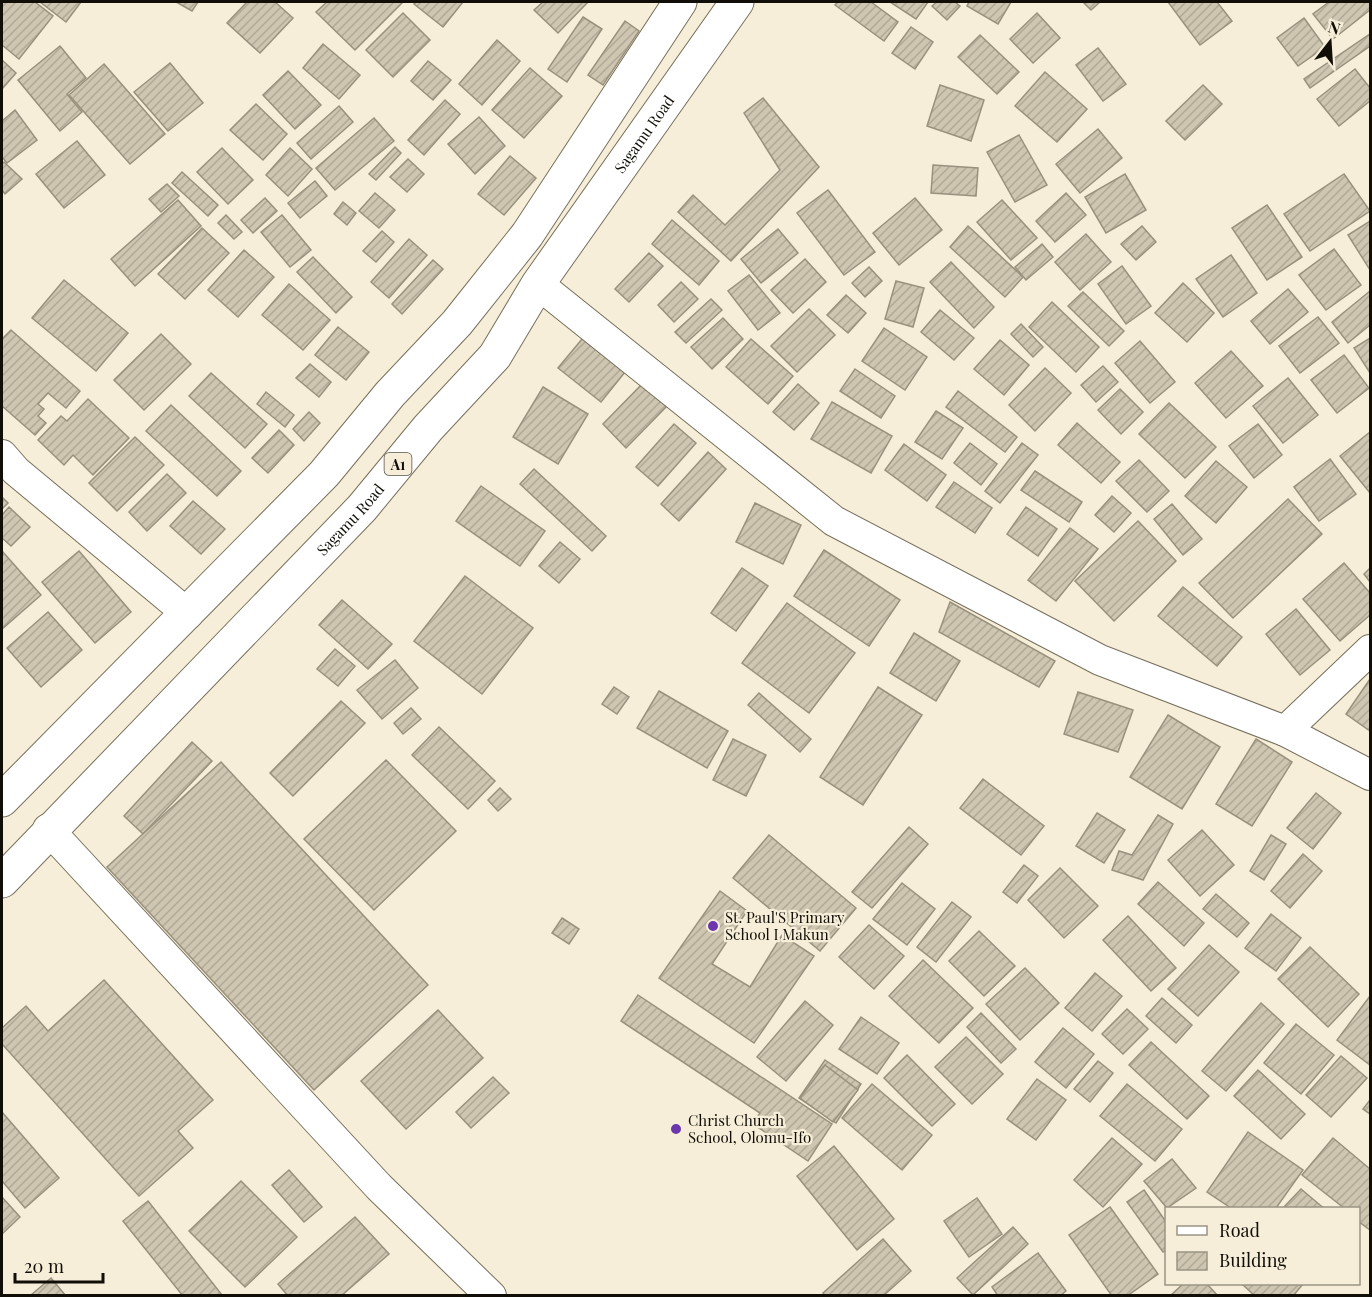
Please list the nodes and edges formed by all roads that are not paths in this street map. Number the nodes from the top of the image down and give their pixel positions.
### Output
1 (680, 2) edge
2 (737, 2) edge
3 (538, 284) junction
4 (2, 455) edge
5 (188, 614) junction
6 (1371, 650) edge
7 (1285, 731) junction
8 (1371, 775) edge
9 (2, 800) edge
10 (48, 830) junction
11 (2, 881) edge
12 (491, 1296) edge

1 - 5 highway
2 - 3 highway, Sagamu Road / A1
3 - 7 street
3 - 10 highway, Sagamu Road / A1
4 - 5 street
5 - 9 highway
6 - 7 street
7 - 8 street
10 - 11 highway, Sagamu Road / A1
10 - 12 street

